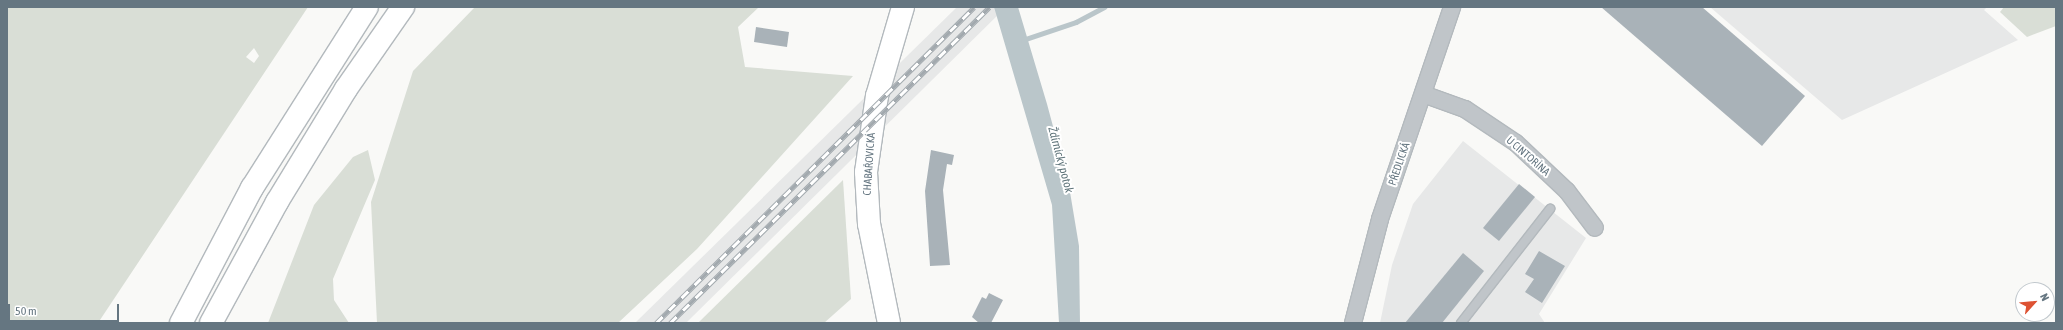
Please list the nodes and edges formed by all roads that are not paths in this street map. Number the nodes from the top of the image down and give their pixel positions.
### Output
1 (367, 7) edge
2 (403, 7) edge
3 (903, 7) edge
4 (1452, 7) edge
5 (1423, 94) junction
6 (1550, 209) dead end
7 (1595, 228) dead end
8 (180, 323) edge
9 (212, 323) edge
10 (889, 323) edge
11 (1353, 323) edge
12 (1461, 323) edge

1 - 8 main road
2 - 9 main road
3 - 10 main road, CHABAŘOVICKÁ
4 - 5 street, PŘEDLICKÁ
5 - 7 street, U CINTORÍNA
5 - 11 street, PŘEDLICKÁ
6 - 12 lane

